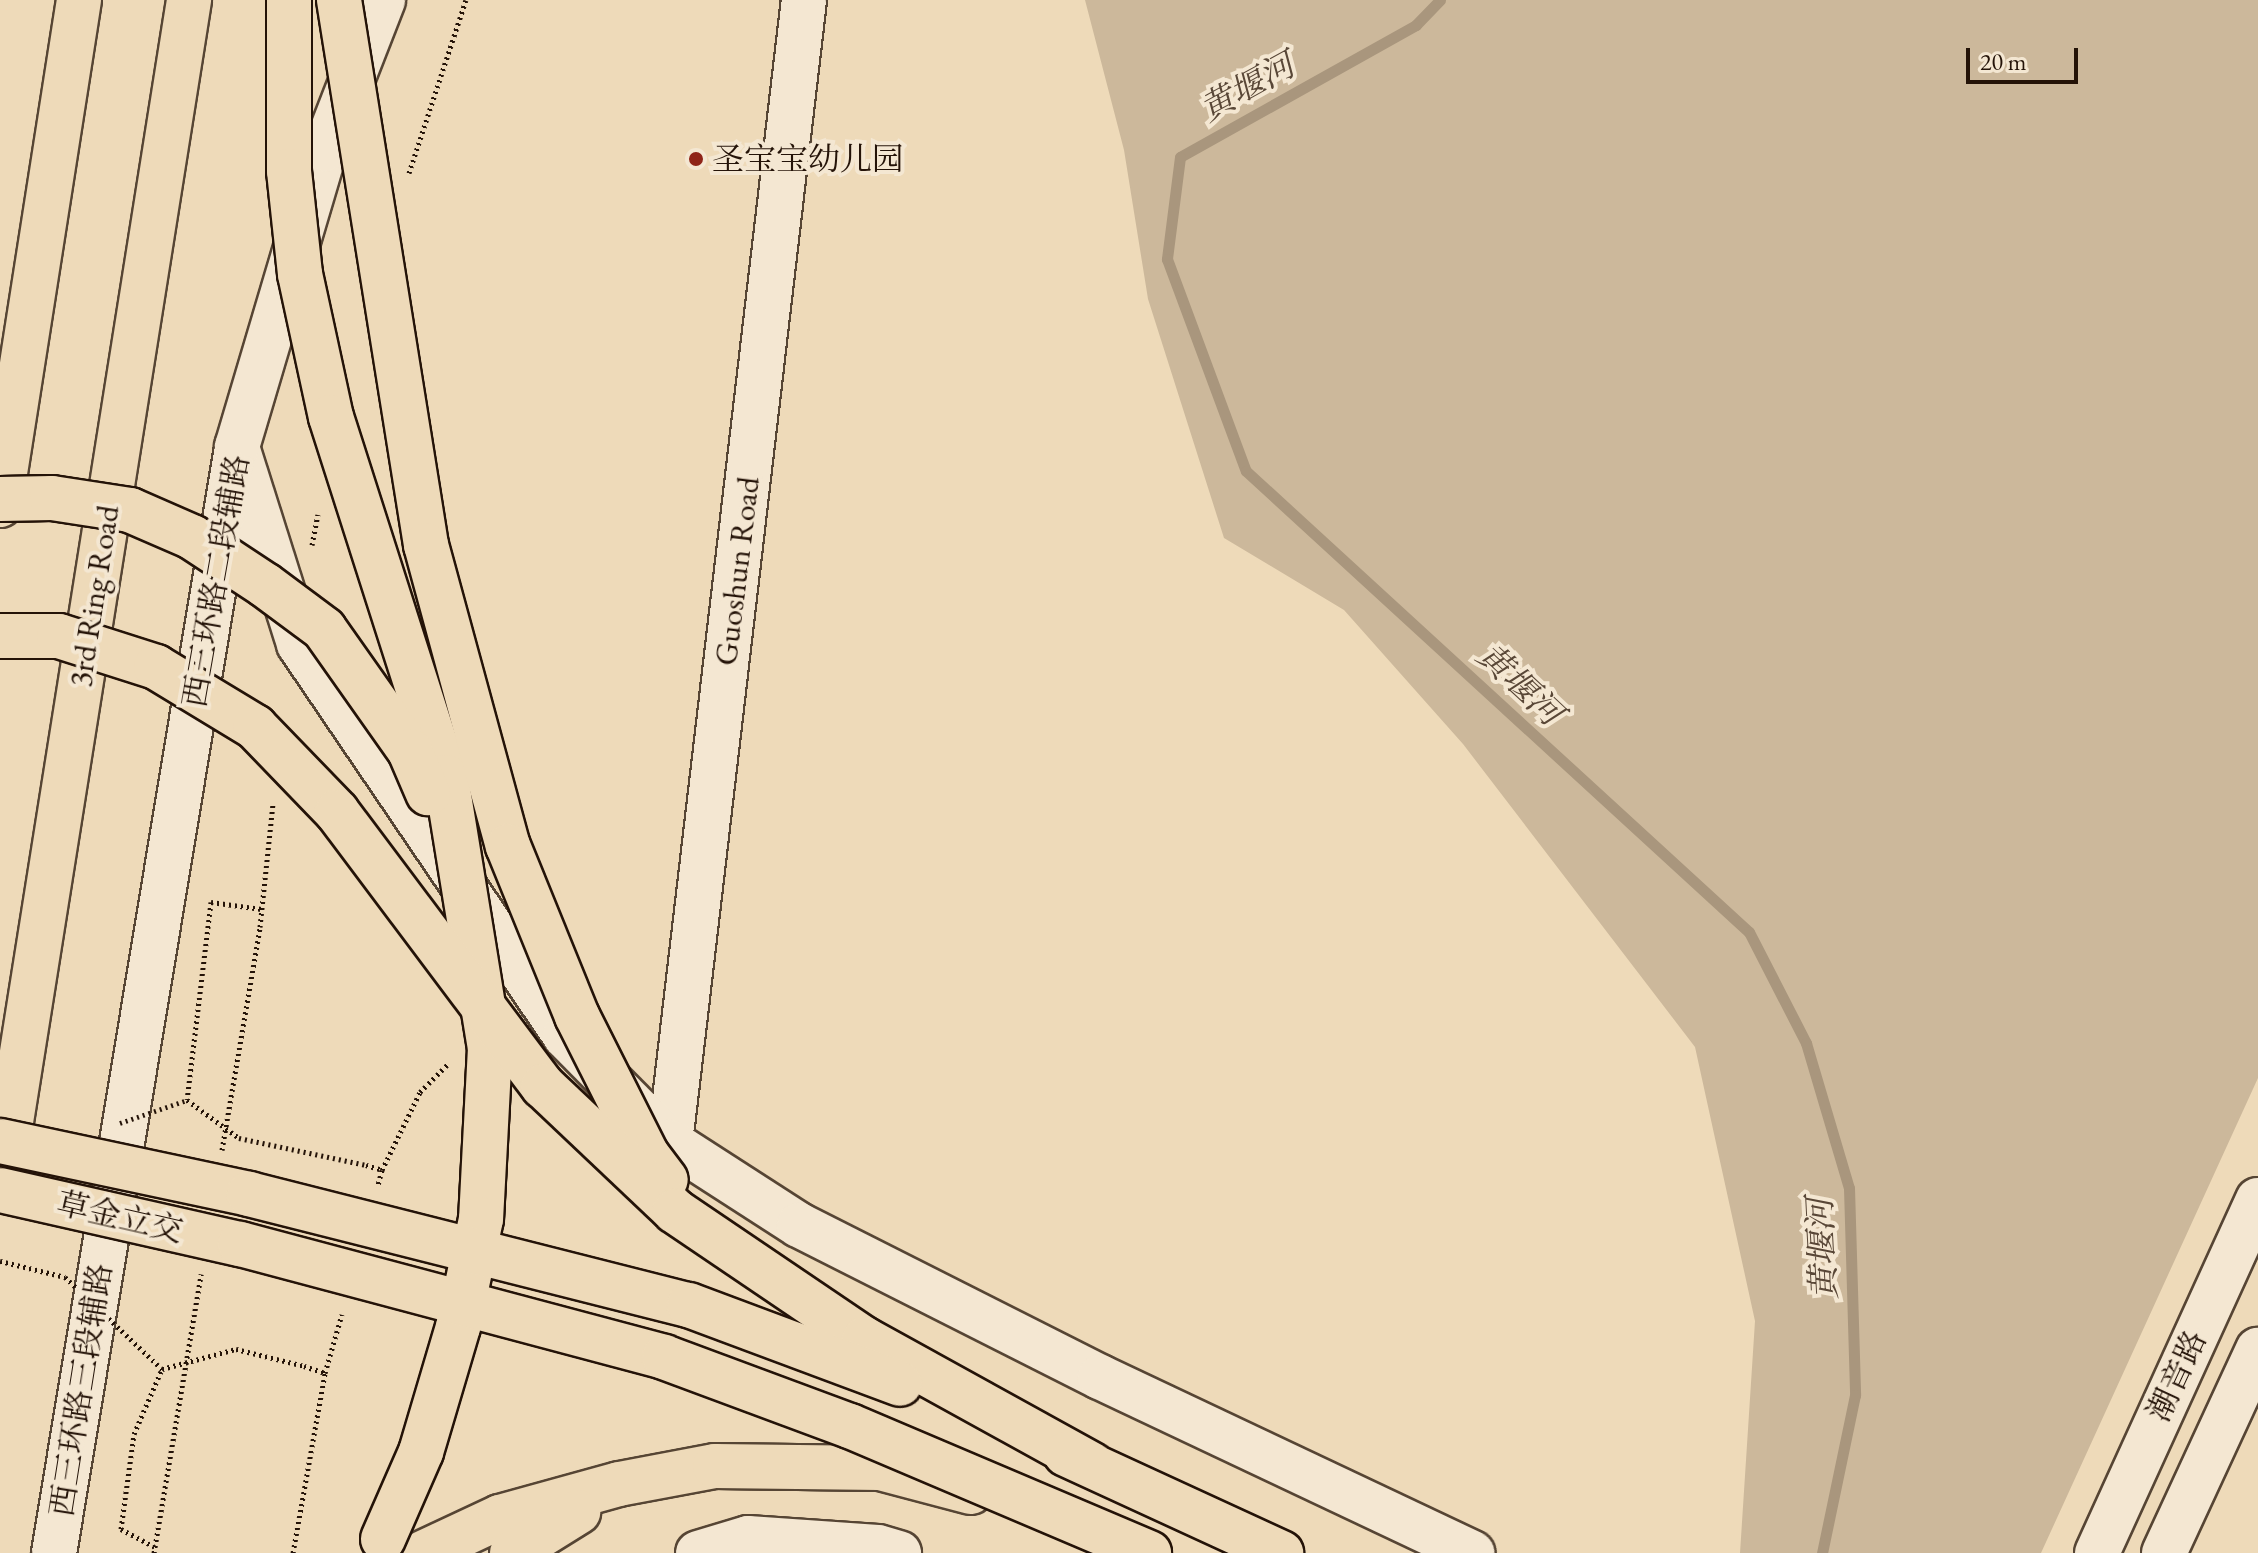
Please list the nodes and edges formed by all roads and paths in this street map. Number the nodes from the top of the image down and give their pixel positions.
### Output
1 (79, 0) edge
2 (189, 0) edge
3 (289, 0) edge
4 (339, 0) edge
5 (383, 0) edge
6 (804, 0) edge
7 (237, 447) junction
8 (0, 502) edge
9 (0, 636) edge
10 (462, 868) junction
11 (262, 909) dead end
12 (670, 1142) junction
13 (366, 1165) dead end
14 (1, 1175) edge
15 (116, 1180) joint
16 (2258, 1200) edge
17 (704, 1230) junction
18 (0, 1261) edge
19 (2258, 1350) edge
20 (304, 1366) dead end
21 (162, 1369) junction
22 (325, 1373) dead end
23 (1092, 1465) junction
24 (645, 1480) junction
25 (1075, 1519) junction
26 (155, 1547) dead end
27 (388, 1550) edge
28 (54, 1553) edge
29 (293, 1553) edge
30 (512, 1553) edge
31 (698, 1553) edge
32 (899, 1553) edge
33 (1149, 1553) edge
34 (1281, 1553) edge
35 (1473, 1553) edge
36 (2097, 1553) edge
37 (2164, 1553) edge

1 - 8 highway
2 - 14 highway, 3rd Ring Road
3 - 10 highway, bridge
4 - 17 highway, bridge
5 - 7 main road, 西三环路二段辅路
6 - 12 main road, Guoshun Road
7 - 12 main road
7 - 15 main road, 西三环路二段辅路
8 - 10 highway, bridge
9 - 17 highway, bridge
10 - 27 highway, bridge
11 - 13 path, bridge
12 - 35 main road
14 - 23 highway, bridge
14 - 25 highway, 草金立交, bridge
15 - 28 main road, 西三环路三段辅路
16 - 36 main road, 潮音路
17 - 23 highway, bridge
18 - 21 path, bridge
19 - 37 main road, 潮音路
20 - 21 path, bridge
21 - 26 path, bridge
22 - 29 path
23 - 34 highway, bridge
24 - 25 highway, bridge
24 - 27 highway
24 - 30 highway
25 - 33 highway, bridge
31 - 32 main road

